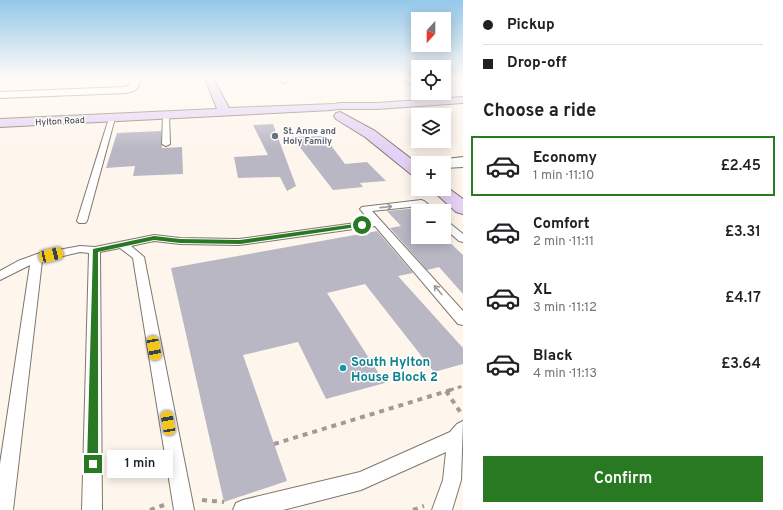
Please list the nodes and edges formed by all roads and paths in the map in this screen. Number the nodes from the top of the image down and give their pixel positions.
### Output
1 (220, 102) edge
2 (448, 102) edge
3 (378, 106) junction
4 (336, 111) junction
5 (225, 113) junction
6 (357, 113) junction
7 (166, 116) junction
8 (112, 118) junction
9 (0, 123) edge
10 (370, 134) junction
11 (166, 144) dead end
12 (463, 162) edge
13 (451, 163) edge
14 (411, 165) edge
15 (448, 196) edge
16 (411, 204) edge
17 (412, 204) edge
18 (423, 204) edge
19 (463, 208) edge
20 (82, 221) dead end
21 (378, 223) junction
22 (451, 228) edge
23 (463, 239) edge
24 (122, 244) junction
25 (95, 250) junction
26 (37, 258) junction
27 (0, 276) edge
28 (463, 320) edge
29 (463, 386) edge
30 (446, 392) junction
31 (463, 416) edge
32 (459, 434) edge
33 (274, 444) dead end
34 (3, 510) edge
35 (92, 510) edge
36 (184, 510) edge
37 (243, 510) edge
38 (442, 510) edge

1 - 5 street
2 - 3 street, Hylton Road
3 - 4 street, Hylton Road
3 - 6 street, Hylton Road
4 - 5 street, Hylton Road
4 - 6 street, Hylton Road
4 - 10 street
5 - 7 street, Hylton Road
6 - 10 street
7 - 8 street, Hylton Road
7 - 11 lane
8 - 9 street, Hylton Road
8 - 20 lane
10 - 14 street
12 - 13 street
15 - 19 street
21 -> 16 lane
17 -> 18 lane
21 - 24 lane
28 -> 21 lane
22 - 23 lane
24 - 25 lane
24 - 36 lane
25 - 26 lane
25 - 35 lane
26 - 27 lane
26 - 34 lane
29 - 30 path
30 - 31 path
30 - 33 path
32 - 37 lane
32 - 38 lane

